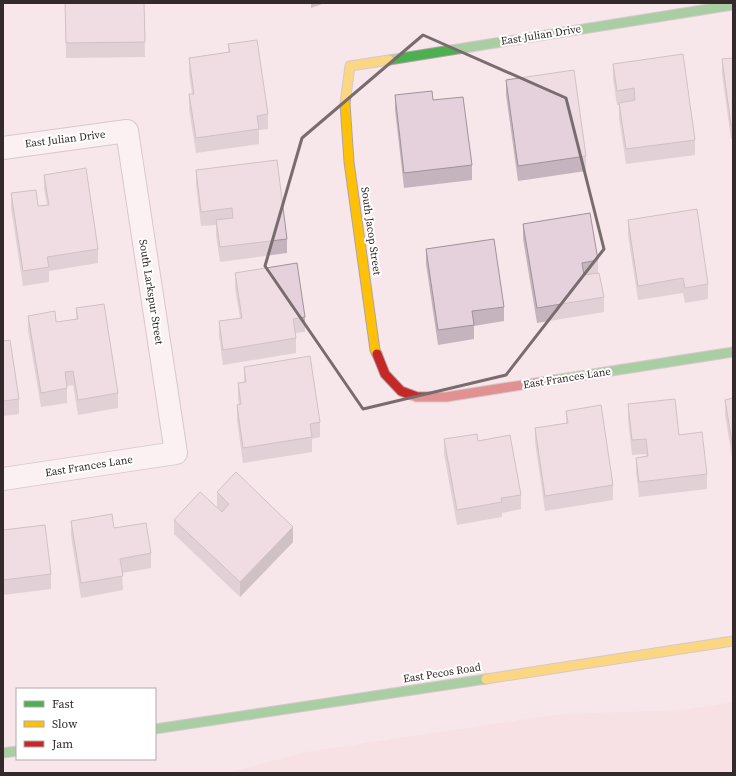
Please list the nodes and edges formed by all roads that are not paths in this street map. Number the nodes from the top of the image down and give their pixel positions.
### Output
1 (733, 5) edge
2 (664, 9) edge
3 (350, 66) joint
4 (127, 131) joint
5 (3, 148) edge
6 (733, 352) edge
7 (401, 391) joint
8 (176, 453) joint
9 (3, 480) edge
10 (733, 641) edge
11 (156, 729) edge
12 (16, 751) edge
13 (3, 753) edge

1 - 2 street, East Julian Drive
2 - 3 street, East Julian Drive
3 - 7 street, South Jacop Street
4 - 5 street, East Julian Drive
4 - 8 street, South Larkspur Street
6 - 7 street, East Frances Lane
8 - 9 street, East Frances Lane
10 - 11 street, East Pecos Road
12 - 13 street

